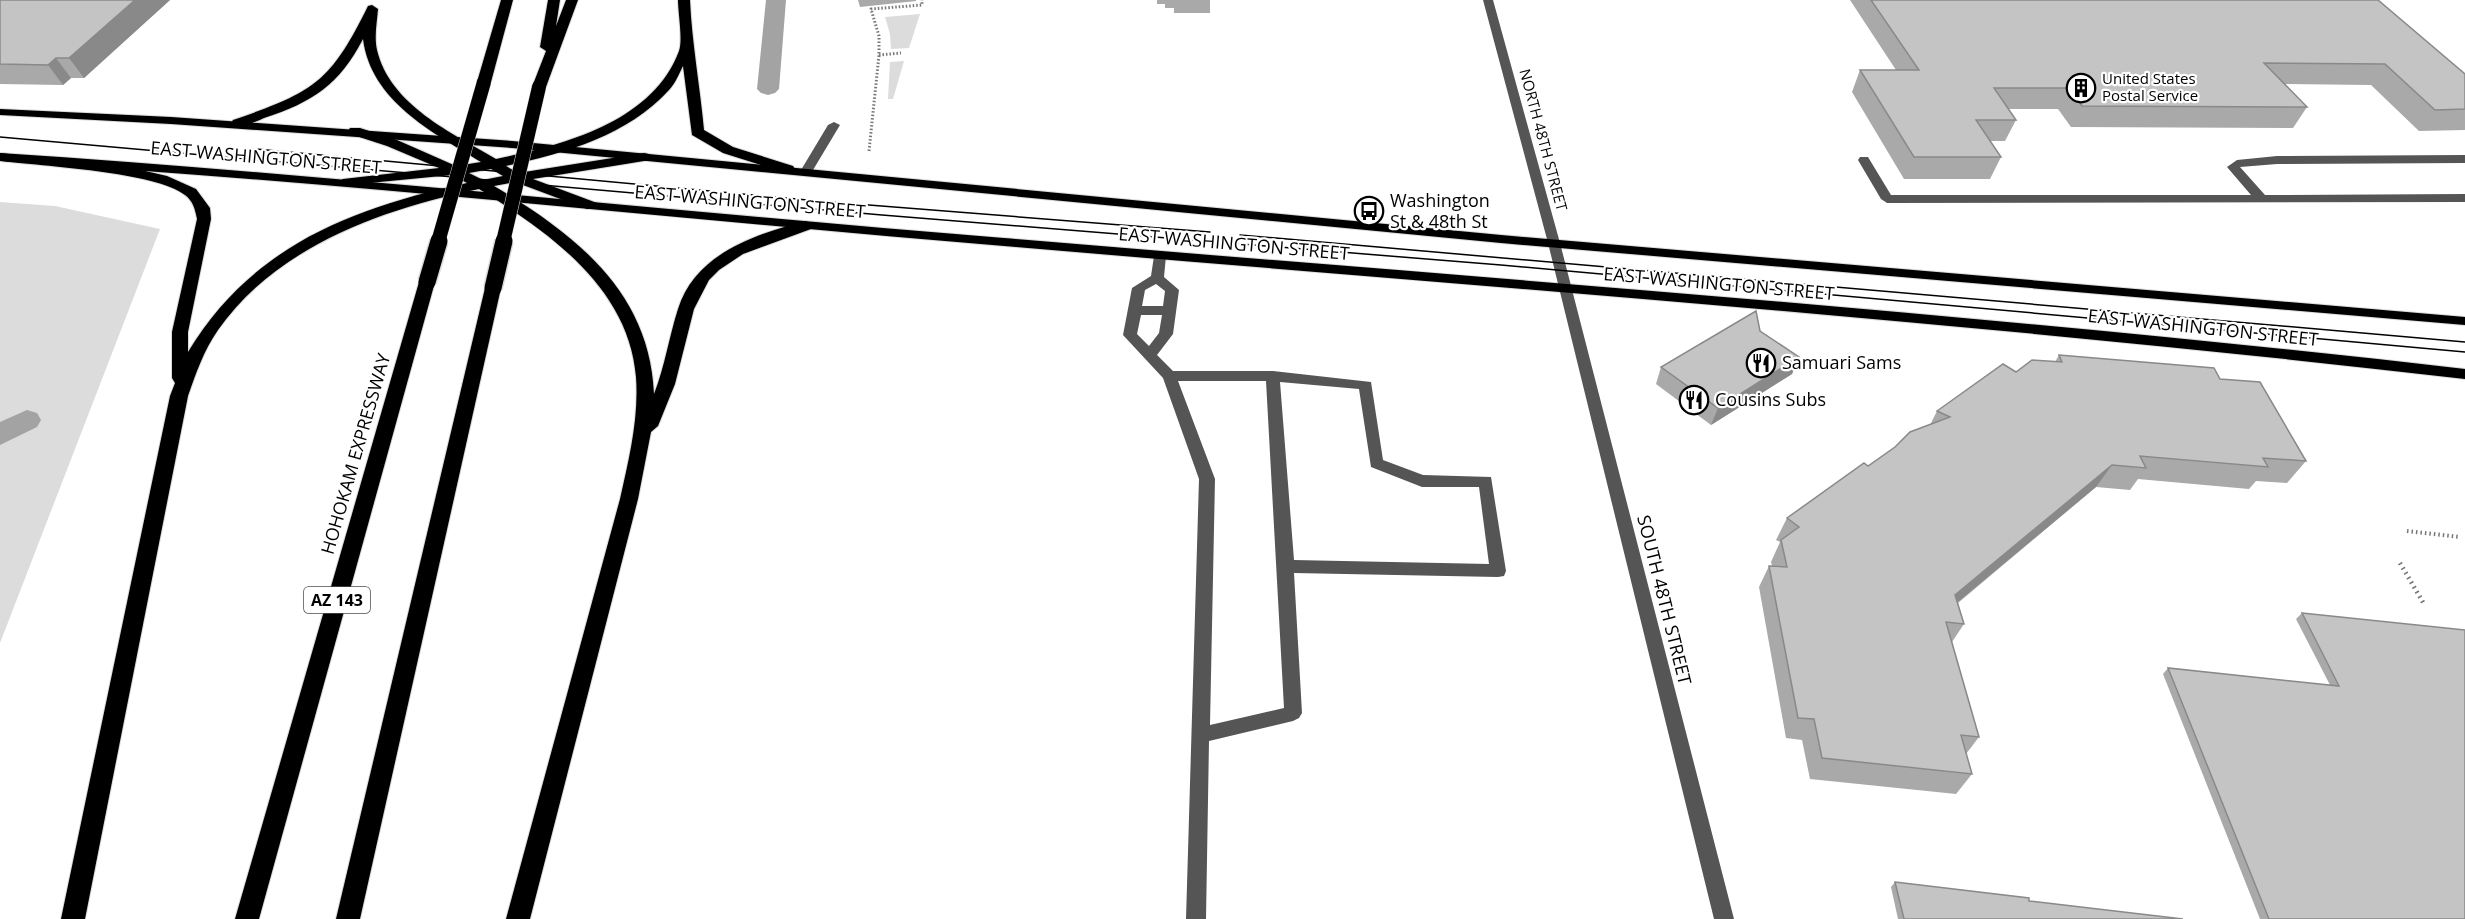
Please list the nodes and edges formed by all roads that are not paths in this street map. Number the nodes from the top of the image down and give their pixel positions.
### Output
1 (507, 0) edge
2 (554, 0) edge
3 (572, 0) edge
4 (684, 0) edge
5 (1488, 0) edge
6 (374, 5) edge
7 (686, 49) junction
8 (539, 87) junction
9 (0, 112) edge
10 (238, 123) junction
11 (834, 125) dead end
12 (355, 131) junction
13 (455, 139) junction
14 (561, 149) junction
15 (1, 157) edge
16 (644, 157) junction
17 (2465, 159) edge
18 (1864, 160) dead end
19 (493, 165) junction
20 (788, 169) junction
21 (457, 170) junction
22 (807, 170) junction
23 (516, 178) junction
24 (343, 183) junction
25 (483, 185) junction
26 (446, 193) junction
27 (504, 198) junction
28 (2260, 198) junction
29 (2465, 198) edge
30 (592, 206) junction
31 (806, 226) junction
32 (1554, 243) junction
33 (1160, 256) junction
34 (1157, 278) junction
35 (1565, 290) junction
36 (1135, 310) junction
37 (1169, 311) junction
38 (2465, 321) edge
39 (1150, 354) junction
40 (2465, 374) edge
41 (1169, 376) junction
42 (1273, 376) junction
43 (179, 396) junction
44 (642, 444) junction
45 (1286, 566) junction
46 (1200, 735) junction
47 (73, 919) edge
48 (247, 919) edge
49 (348, 919) edge
50 (518, 919) edge
51 (1196, 919) edge
52 (1724, 919) edge

1 - 48 highway, HOHOKAM EXPRESSWAY / AZ 143, bridge
2 - 8 highway
3 - 8 highway
4 - 7 highway
5 - 32 street, NORTH 48TH STREET
6 - 10 highway
6 - 13 highway
7 - 14 highway
7 - 20 highway
8 - 49 highway, bridge
9 - 10 main road, EAST WASHINGTON STREET
10 - 12 main road, EAST WASHINGTON STREET
11 - 22 street
12 - 13 main road, EAST WASHINGTON STREET
12 - 21 highway
13 - 14 main road, EAST WASHINGTON STREET
13 - 19 highway
14 - 16 main road, EAST WASHINGTON STREET
14 - 19 highway
15 - 24 main road, EAST WASHINGTON STREET
15 - 43 highway
16 - 20 main road, EAST WASHINGTON STREET
16 - 23 highway
17 - 28 street
18 - 28 street
19 - 21 highway
19 - 23 highway
20 - 22 main road, EAST WASHINGTON STREET
21 - 24 highway
21 - 25 highway
22 - 32 main road, EAST WASHINGTON STREET
23 - 25 highway
23 - 30 highway
24 - 26 main road, EAST WASHINGTON STREET
25 - 26 highway
25 - 27 highway
26 - 27 main road, EAST WASHINGTON STREET
26 - 43 highway
27 - 30 main road, EAST WASHINGTON STREET
27 - 44 highway
28 - 29 street
30 - 31 main road, EAST WASHINGTON STREET
31 - 33 main road, EAST WASHINGTON STREET
31 - 44 highway
32 - 35 street, NORTH 48TH STREET
32 - 38 main road, EAST WASHINGTON STREET
33 - 34 street
33 - 35 main road, EAST WASHINGTON STREET
34 - 36 street
34 - 37 street
35 - 40 main road, EAST WASHINGTON STREET
35 - 52 street, SOUTH 48TH STREET
36 - 37 street
36 - 39 street
37 - 39 street
39 - 41 street
41 - 42 street
41 - 46 street
42 - 45 street
42 - 45 street
43 - 47 highway
44 - 50 highway
45 - 46 street
46 - 51 street

